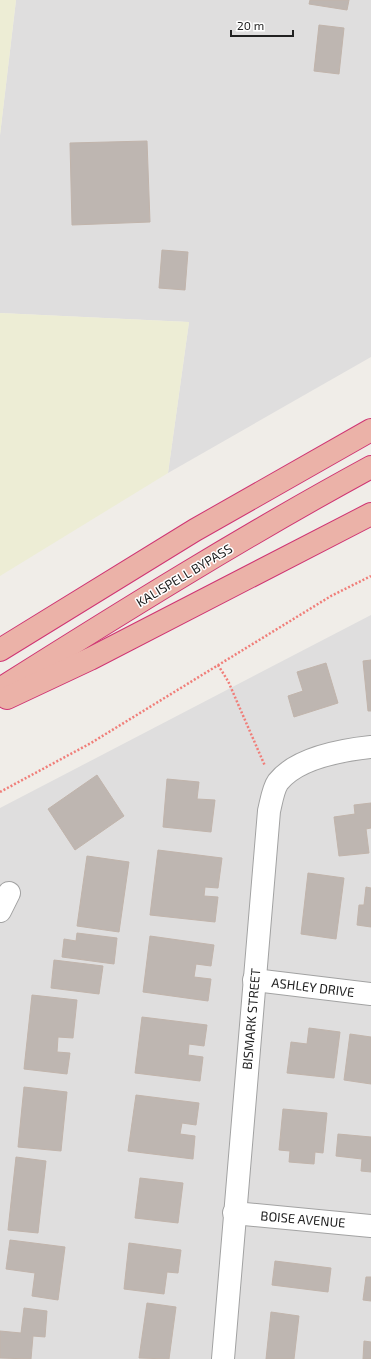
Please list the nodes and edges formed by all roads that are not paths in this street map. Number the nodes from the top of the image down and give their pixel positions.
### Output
1 (371, 430) edge
2 (371, 467) edge
3 (371, 514) edge
4 (0, 650) edge
5 (0, 688) edge
6 (0, 701) edge
7 (371, 748) edge
8 (254, 980) junction
9 (371, 994) edge
10 (234, 1213) junction
11 (371, 1226) edge
12 (223, 1359) edge

1 - 4 highway
2 - 5 highway, KALISPELL BYPASS
3 - 6 highway
7 - 8 street, BISMARK STREET
8 - 9 street, ASHLEY DRIVE
8 - 10 street, BISMARK STREET
10 - 11 street, BOISE AVENUE
10 - 12 street, BISMARK STREET

